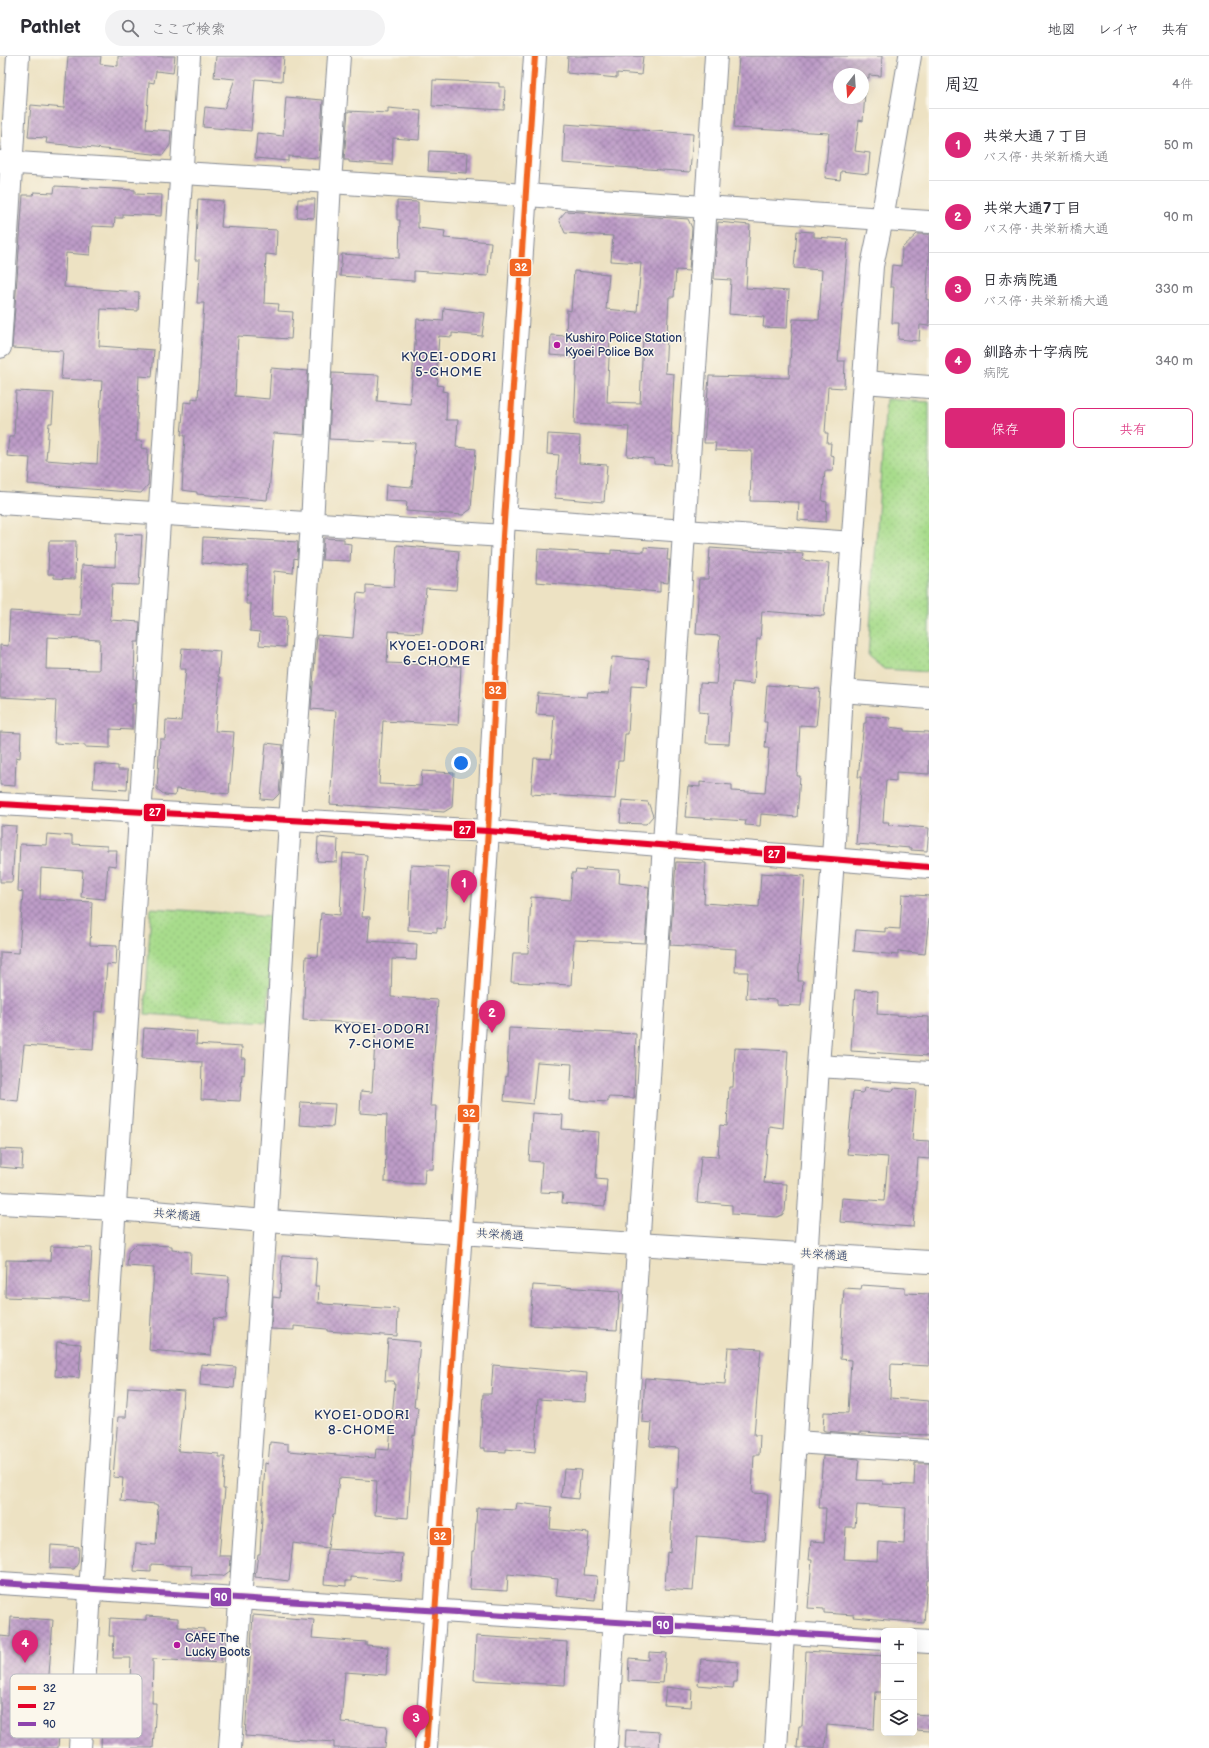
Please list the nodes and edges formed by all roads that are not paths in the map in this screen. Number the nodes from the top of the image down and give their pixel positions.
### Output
1 (18, 56) edge
2 (189, 56) edge
3 (339, 56) edge
4 (535, 56) edge
5 (716, 56) edge
6 (910, 56) edge
7 (6, 163) edge
8 (181, 173) junction
9 (330, 182) junction
10 (526, 195) junction
11 (707, 206) junction
12 (882, 219) junction
13 (929, 222) edge
14 (0, 347) edge
15 (864, 382) junction
16 (929, 387) edge
17 (0, 503) edge
18 (161, 513) junction
19 (312, 524) junction
20 (504, 527) junction
21 (684, 530) junction
22 (853, 543) junction
23 (842, 691) junction
24 (929, 698) edge
25 (0, 804) edge
26 (140, 811) junction
27 (290, 821) junction
28 (488, 832) junction
29 (665, 845) junction
30 (833, 859) junction
31 (929, 867) edge
32 (818, 1066) junction
33 (929, 1074) edge
34 (0, 1203) edge
35 (115, 1209) junction
36 (266, 1221) junction
37 (460, 1232) junction
38 (637, 1244) junction
39 (808, 1254) junction
40 (929, 1262) edge
41 (796, 1442) junction
42 (929, 1451) edge
43 (0, 1583) edge
44 (91, 1588) junction
45 (240, 1597) junction
46 (436, 1610) junction
47 (614, 1622) junction
48 (784, 1633) junction
49 (881, 1639) edge
50 (917, 1641) edge
51 (929, 1642) edge
52 (85, 1674) edge
53 (81, 1738) edge
54 (80, 1748) edge
55 (230, 1748) edge
56 (426, 1748) edge
57 (606, 1748) edge
58 (776, 1748) edge

1 - 7 street
2 - 8 street
3 - 9 street
4 - 10 street
5 - 11 street
6 - 12 street
7 - 8 street
7 - 14 street
8 - 9 street
8 - 18 street
9 - 10 street
9 - 19 street
10 - 11 street
10 - 20 street
11 - 12 street
11 - 21 street
12 - 13 street
12 - 15 street
15 - 16 street
15 - 22 street
17 - 18 street
18 - 19 street
18 - 26 street
19 - 20 street
19 - 27 street
20 - 21 street
20 - 28 street
21 - 22 street
21 - 29 street
22 - 23 street
23 - 24 street
23 - 30 street
25 - 26 street
26 - 27 street
26 - 35 street
27 - 28 street
27 - 36 street
28 - 29 street
28 - 37 street
29 - 30 street
29 - 38 street
30 - 31 street
30 - 32 street
32 - 33 street
32 - 39 street
34 - 35 street, 共栄橋通
35 - 36 street, 共栄橋通
35 - 44 street
36 - 37 street, 共栄橋通
36 - 45 street
37 - 38 street, 共栄橋通
37 - 46 street
38 - 39 street, 共栄橋通
38 - 47 street
39 - 40 street, 共栄橋通
39 - 41 street
41 - 42 street
41 - 48 street
43 - 44 street
44 - 45 street
44 - 52 street
45 - 46 street
45 - 55 street
46 - 47 street
46 - 56 street
47 - 48 street
47 - 57 street
48 - 49 street
48 - 58 street
50 - 51 street
53 - 54 street

